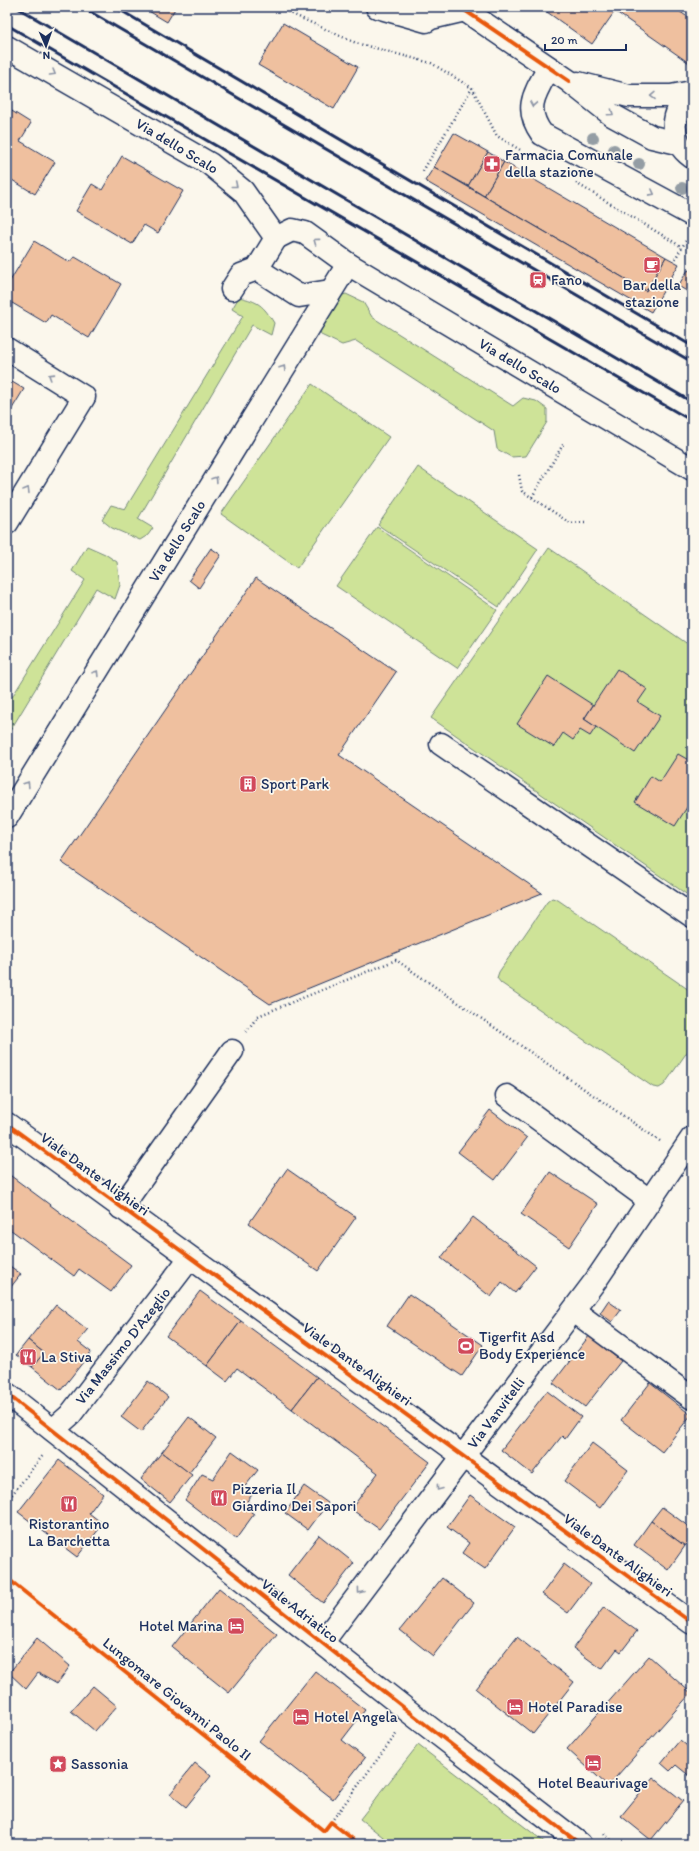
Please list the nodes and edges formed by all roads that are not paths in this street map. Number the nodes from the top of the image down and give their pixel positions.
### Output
1 (376, 7) edge
2 (462, 9) edge
3 (7, 47) edge
4 (549, 68) junction
5 (569, 81) junction
6 (692, 92) edge
7 (685, 150) edge
8 (691, 212) edge
9 (276, 238) junction
10 (348, 264) junction
11 (257, 269) junction
12 (232, 289) dead end
13 (330, 291) junction
14 (7, 349) edge
15 (692, 469) edge
16 (7, 523) edge
17 (441, 744) dead end
18 (7, 817) edge
19 (692, 916) edge
20 (232, 1052) road end
21 (507, 1096) dead end
22 (7, 1124) edge
23 (686, 1147) edge
24 (649, 1200) junction
25 (121, 1208) junction
26 (190, 1258) junction
27 (574, 1311) junction
28 (7, 1394) edge
29 (692, 1398) edge
30 (53, 1430) junction
31 (462, 1457) junction
32 (692, 1624) edge
33 (322, 1643) junction
34 (580, 1844) edge

1 - 2 street
2 - 4 street
3 -> 9 street, Via dello Scalo
4 - 5 street
4 -> 8 street
6 -> 5 street
5 -> 7 street
6 - 7 street
10 -> 9 street, Via dello Scalo
9 - 11 street
10 - 13 street, Via dello Scalo
10 - 15 street, Via dello Scalo
11 - 12 street
11 - 13 street
18 -> 13 street, Via dello Scalo
16 -> 14 street
17 - 19 street
20 - 25 street
21 - 24 street
22 - 25 street, Viale Dante Alighieri
23 - 24 street, Via Vanvitelli
24 - 27 street, Via Vanvitelli
25 - 26 street, Viale Dante Alighieri
26 - 30 street, Via Massimo D'Azeglio
26 - 31 street, Viale Dante Alighieri
27 - 29 street
27 - 31 street, Via Vanvitelli
28 - 30 street, Viale Adriatico
30 - 33 street, Viale Adriatico
31 - 32 street, Viale Dante Alighieri
31 -> 33 street, Via Vanvitelli
33 - 34 street, Viale Adriatico

